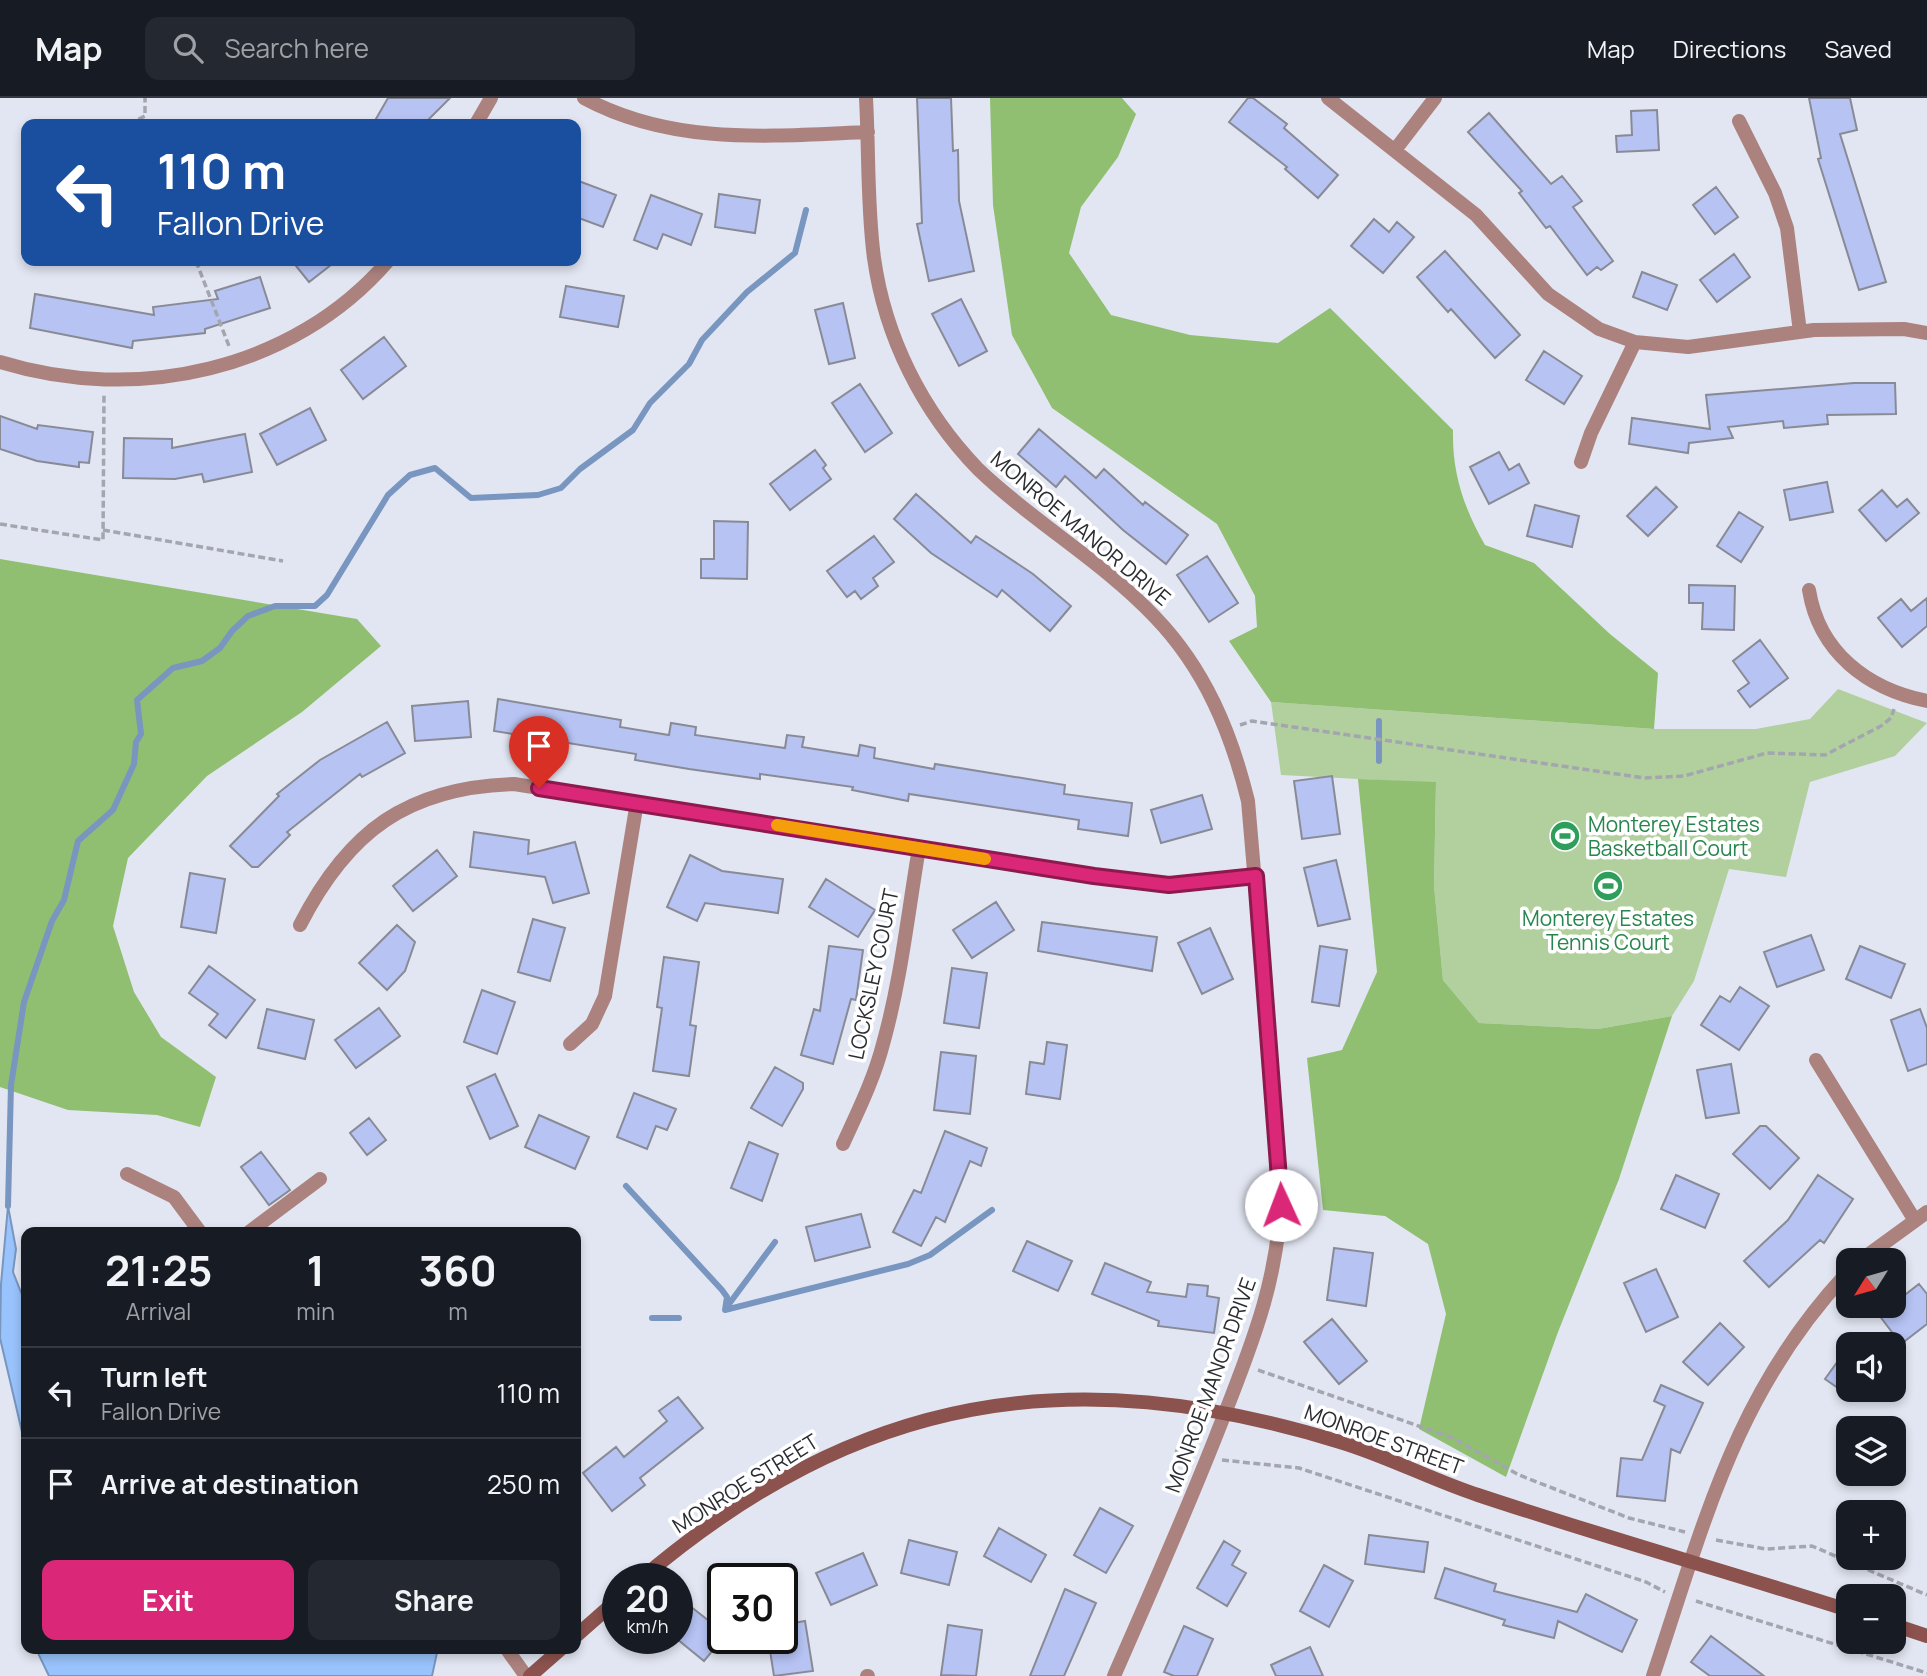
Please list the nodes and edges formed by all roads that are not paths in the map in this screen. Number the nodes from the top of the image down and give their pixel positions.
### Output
1 (491, 98) edge
2 (584, 98) edge
3 (866, 98) edge
4 (1328, 98) edge
5 (1435, 98) edge
6 (479, 119) edge
7 (1739, 121) dead end
8 (868, 132) junction
9 (1395, 150) junction
10 (382, 266) edge
11 (1800, 332) junction
12 (1927, 332) edge
13 (1635, 342) junction
14 (0, 362) edge
15 (1581, 462) dead end
16 (1809, 590) dead end
17 (1927, 701) edge
18 (637, 802) junction
19 (919, 848) junction
20 (1256, 876) junction
21 (300, 925) dead end
22 (570, 1044) dead end
23 (1816, 1060) dead end
24 (843, 1144) dead end
25 (127, 1174) dead end
26 (320, 1178) dead end
27 (1921, 1216) edge
28 (196, 1227) edge
29 (256, 1227) edge
30 (1877, 1248) edge
31 (1836, 1286) edge
32 (1225, 1413) junction
33 (1691, 1561) junction
34 (662, 1563) edge
35 (1836, 1606) edge
36 (602, 1613) edge
37 (1906, 1629) edge
38 (581, 1632) edge
39 (1927, 1636) edge
40 (511, 1654) edge
41 (555, 1654) edge
42 (528, 1676) edge
43 (1114, 1676) edge
44 (1653, 1676) edge

1 - 6 street
2 - 8 street
3 - 8 street, MONROE MANOR DRIVE
4 - 9 street
5 - 9 street
7 - 11 street
8 - 20 street, MONROE MANOR DRIVE
9 - 13 street
10 - 14 street
11 - 12 street
11 - 13 street
13 - 15 street
16 - 17 street
18 - 19 street
18 - 21 street
18 - 22 street
19 - 20 street
19 - 24 street, LOCKSLEY COURT
20 - 32 street, MONROE MANOR DRIVE
23 - 27 street
25 - 28 street
26 - 29 street
27 - 30 street
31 - 33 street
32 - 33 main road, MONROE STREET
32 - 34 main road, MONROE STREET
32 - 43 street, MONROE MANOR DRIVE
33 - 35 main road, MONROE STREET
33 - 44 street
36 - 38 main road
37 - 39 main road
40 - 42 street
41 - 42 main road

